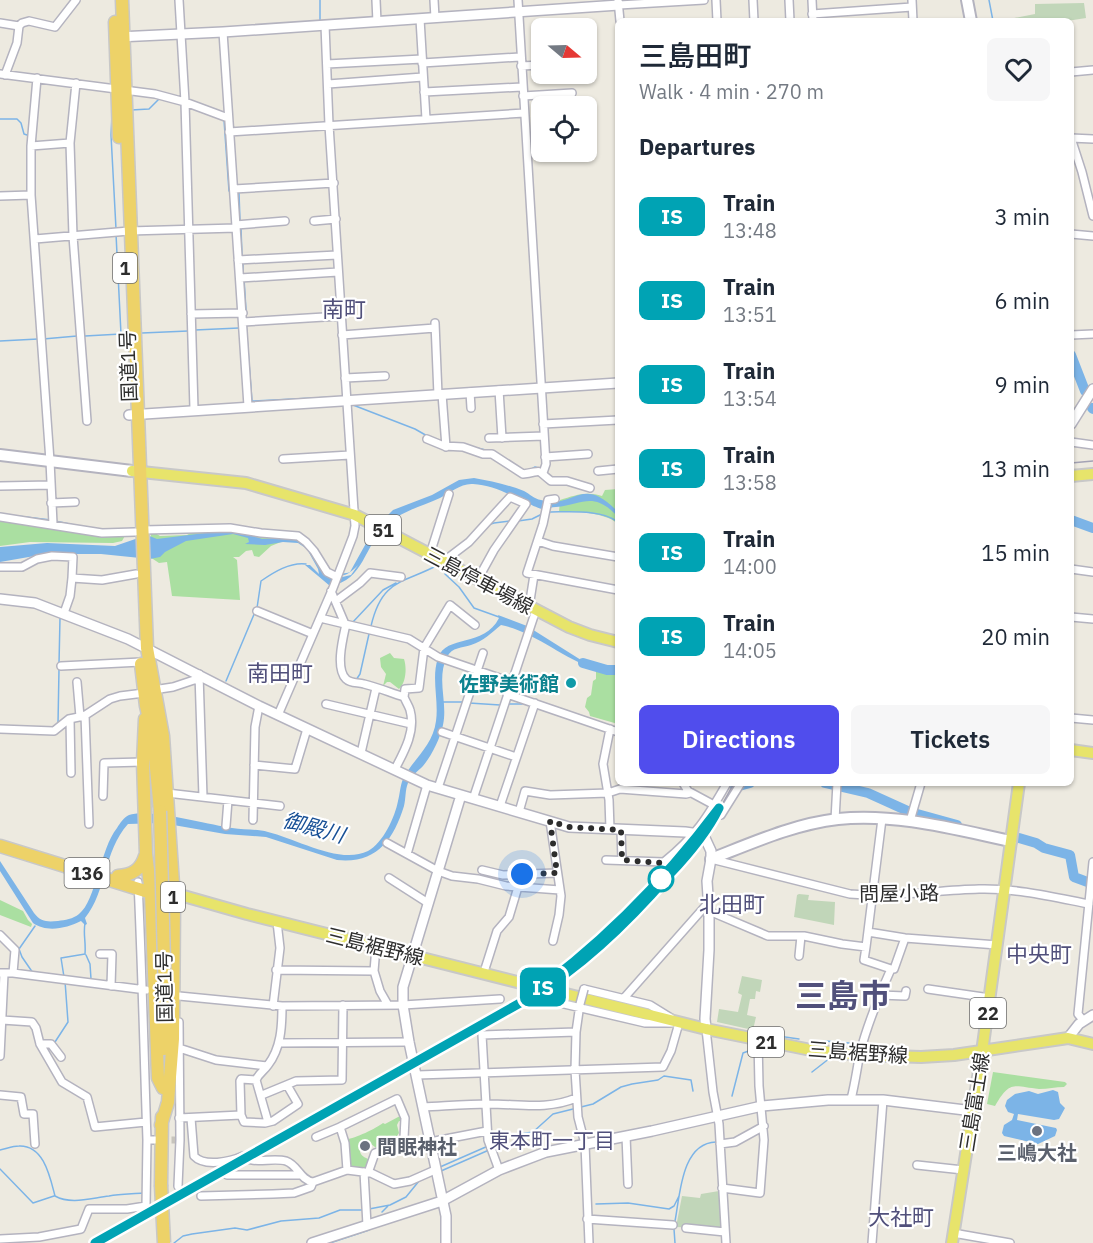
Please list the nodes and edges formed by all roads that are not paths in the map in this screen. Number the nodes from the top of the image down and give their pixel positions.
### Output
1 (76, 0) edge
2 (114, 0) edge
3 (122, 0) edge
4 (179, 0) edge
5 (376, 0) edge
6 (434, 0) edge
7 (518, 0) edge
8 (704, 0) edge
9 (716, 0) edge
10 (753, 0) edge
11 (789, 0) edge
12 (812, 0) edge
13 (967, 0) edge
14 (664, 1) edge
15 (618, 2) edge
16 (912, 4) edge
17 (518, 12) junction
18 (813, 17) edge
19 (435, 18) junction
20 (620, 18) edge
21 (717, 18) edge
22 (754, 18) edge
23 (790, 18) edge
24 (970, 18) edge
25 (420, 19) junction
26 (377, 22) junction
27 (0, 23) edge
28 (325, 25) junction
29 (19, 26) junction
30 (223, 32) junction
31 (181, 34) junction
32 (119, 37) junction
33 (520, 57) junction
34 (422, 61) junction
35 (327, 64) junction
36 (521, 66) junction
37 (531, 66) edge
38 (1093, 70) edge
39 (1074, 72) edge
40 (3, 75) edge
41 (423, 77) junction
42 (37, 78) junction
43 (76, 83) junction
44 (327, 84) junction
45 (522, 87) junction
46 (122, 89) junction
47 (424, 92) junction
48 (572, 93) dead end
49 (523, 96) junction
50 (185, 102) junction
51 (524, 113) junction
52 (228, 118) junction
53 (426, 119) junction
54 (329, 125) junction
55 (229, 132) junction
56 (1074, 138) edge
57 (1093, 139) edge
58 (70, 144) junction
59 (31, 146) junction
60 (1074, 147) edge
61 (334, 183) junction
62 (234, 189) junction
63 (30, 195) junction
64 (0, 196) edge
65 (1093, 216) edge
66 (336, 219) junction
67 (315, 220) dead end
68 (285, 221) dead end
69 (236, 226) junction
70 (189, 229) junction
71 (127, 231) junction
72 (1074, 234) edge
73 (73, 236) junction
74 (1093, 236) edge
75 (35, 239) junction
76 (337, 255) junction
77 (238, 260) junction
78 (338, 272) junction
79 (240, 278) junction
80 (243, 313) junction
81 (191, 314) junction
82 (341, 316) junction
83 (243, 322) junction
84 (1093, 334) edge
85 (342, 335) junction
86 (1074, 335) edge
87 (385, 376) dead end
88 (345, 378) junction
89 (615, 383) edge
90 (541, 388) junction
91 (1093, 389) edge
92 (499, 390) junction
93 (470, 392) junction
94 (440, 394) junction
95 (346, 400) junction
96 (248, 406) junction
97 (471, 408) dead end
98 (194, 409) junction
99 (133, 414) junction
100 (1074, 419) edge
101 (615, 420) edge
102 (87, 421) dead end
103 (543, 424) junction
104 (544, 436) junction
105 (489, 438) dead end
106 (502, 438) junction
107 (427, 439) dead end
108 (1074, 442) edge
109 (1093, 445) edge
110 (446, 447) junction
111 (588, 454) dead end
112 (0, 455) edge
113 (350, 455) junction
114 (545, 457) junction
115 (283, 459) dead end
116 (50, 461) junction
117 (615, 470) edge
118 (136, 471) junction
119 (598, 471) dead end
120 (543, 473) junction
121 (1093, 474) edge
122 (1074, 476) edge
123 (51, 485) junction
124 (0, 486) edge
125 (590, 488) dead end
126 (449, 494) dead end
127 (75, 502) dead end
128 (51, 503) junction
129 (549, 503) dead end
130 (355, 515) junction
131 (0, 517) edge
132 (52, 524) junction
133 (139, 533) junction
134 (538, 541) junction
135 (430, 554) junction
136 (615, 556) edge
137 (140, 559) junction
138 (444, 561) junction
139 (0, 567) edge
140 (1074, 569) edge
141 (1093, 572) edge
142 (136, 574) junction
143 (534, 575) junction
144 (401, 577) dead end
145 (72, 578) junction
146 (336, 578) junction
147 (478, 579) junction
148 (332, 589) junction
149 (615, 589) edge
150 (0, 599) edge
151 (336, 601) junction
152 (532, 609) junction
153 (257, 611) dead end
154 (64, 613) junction
155 (1074, 617) edge
156 (320, 618) junction
157 (1093, 619) edge
158 (346, 624) junction
159 (475, 625) dead end
160 (313, 634) junction
161 (615, 641) edge
162 (142, 646) junction
163 (424, 648) junction
164 (483, 653) dead end
165 (61, 666) dead end
166 (145, 666) junction
167 (478, 670) junction
168 (200, 676) junction
169 (77, 681) dead end
170 (512, 682) junction
171 (376, 688) junction
172 (507, 694) junction
173 (148, 696) junction
174 (404, 697) junction
175 (535, 703) junction
176 (326, 704) dead end
177 (259, 706) junction
178 (278, 715) junction
179 (369, 715) junction
180 (83, 716) junction
181 (1074, 718) edge
182 (70, 719) junction
183 (1093, 720) edge
184 (411, 724) junction
185 (0, 729) edge
186 (307, 729) junction
187 (610, 729) junction
188 (152, 731) junction
189 (615, 731) edge
190 (442, 732) dead end
191 (454, 736) junction
192 (489, 748) junction
193 (1074, 750) edge
194 (361, 753) junction
195 (1093, 753) edge
196 (516, 757) junction
197 (143, 762) junction
198 (254, 765) junction
199 (394, 770) junction
200 (71, 773) dead end
201 (427, 785) junction
202 (684, 786) edge
203 (725, 786) edge
204 (728, 786) edge
205 (739, 786) edge
206 (837, 786) edge
207 (920, 786) edge
208 (1019, 786) edge
209 (438, 788) junction
210 (736, 792) junction
211 (167, 793) junction
212 (608, 793) junction
213 (690, 793) junction
214 (461, 795) junction
215 (103, 796) dead end
216 (203, 797) junction
217 (473, 799) junction
218 (228, 800) junction
219 (253, 803) junction
220 (714, 805) junction
221 (280, 806) dead end
222 (500, 806) junction
223 (519, 812) junction
224 (721, 815) dead end
225 (882, 819) junction
226 (253, 820) dead end
227 (836, 820) junction
228 (910, 820) junction
229 (550, 821) junction
230 (89, 824) dead end
231 (226, 826) dead end
232 (610, 829) junction
233 (621, 830) junction
234 (695, 833) junction
235 (0, 839) edge
236 (1011, 841) junction
237 (387, 843) dead end
238 (0, 846) edge
239 (146, 854) junction
240 (407, 854) junction
241 (711, 859) junction
242 (606, 860) dead end
243 (622, 860) junction
244 (1093, 862) edge
245 (482, 870) dead end
246 (438, 871) junction
247 (557, 873) junction
248 (118, 876) junction
249 (389, 878) dead end
250 (1091, 881) edge
251 (144, 888) junction
252 (518, 888) junction
253 (560, 890) junction
254 (1004, 890) junction
255 (173, 896) junction
256 (872, 896) junction
257 (428, 903) junction
258 (1089, 904) junction
259 (709, 907) junction
260 (277, 922) junction
261 (173, 927) junction
262 (868, 932) junction
263 (0, 935) edge
264 (801, 936) junction
265 (905, 938) junction
266 (553, 941) dead end
267 (997, 945) junction
268 (376, 946) junction
269 (866, 947) junction
270 (100, 954) dead end
271 (413, 955) junction
272 (798, 956) dead end
273 (891, 969) junction
274 (276, 970) junction
275 (375, 971) junction
276 (484, 972) junction
277 (13, 973) junction
278 (2, 974) edge
279 (111, 986) junction
280 (537, 987) tunnel mouth
281 (928, 989) dead end
282 (145, 990) junction
283 (906, 991) dead end
284 (551, 995) joint
285 (880, 995) junction
286 (179, 996) junction
287 (624, 998) junction
288 (990, 998) junction
289 (500, 999) dead end
290 (343, 1005) junction
291 (388, 1005) junction
292 (403, 1005) junction
293 (273, 1006) junction
294 (282, 1006) junction
295 (579, 1006) junction
296 (1093, 1015) edge
297 (2, 1020) junction
298 (1083, 1020) junction
299 (677, 1023) junction
300 (706, 1029) junction
301 (576, 1032) junction
302 (1068, 1038) junction
303 (759, 1040) junction
304 (279, 1042) junction
305 (409, 1042) junction
306 (342, 1043) junction
307 (40, 1044) junction
308 (1093, 1044) edge
309 (179, 1048) junction
310 (982, 1052) junction
311 (860, 1055) junction
312 (0, 1056) edge
313 (61, 1057) dead end
314 (267, 1066) junction
315 (575, 1070) junction
316 (484, 1073) junction
317 (417, 1075) junction
318 (256, 1080) junction
319 (286, 1085) junction
320 (163, 1088) junction
321 (0, 1095) edge
322 (262, 1095) junction
323 (576, 1098) junction
324 (851, 1099) junction
325 (883, 1100) junction
326 (485, 1104) junction
327 (762, 1106) junction
328 (423, 1107) junction
329 (973, 1111) junction
330 (241, 1115) junction
331 (717, 1116) junction
332 (178, 1118) junction
333 (191, 1118) junction
334 (146, 1122) junction
335 (268, 1122) junction
336 (161, 1125) junction
337 (764, 1126) junction
338 (340, 1127) junction
339 (487, 1131) junction
340 (626, 1136) junction
341 (316, 1137) dead end
342 (430, 1143) junction
343 (35, 1144) dead end
344 (585, 1144) junction
345 (720, 1144) junction
346 (408, 1147) junction
347 (917, 1165) dead end
348 (347, 1170) junction
349 (435, 1170) junction
350 (499, 1170) junction
351 (963, 1170) junction
352 (366, 1172) junction
353 (227, 1175) dead end
354 (299, 1175) junction
355 (313, 1182) junction
356 (628, 1184) dead end
357 (178, 1186) dead end
358 (722, 1188) junction
359 (201, 1196) dead end
360 (442, 1201) junction
361 (587, 1219) junction
362 (367, 1225) junction
363 (673, 1225) dead end
364 (686, 1228) dead end
365 (725, 1232) junction
366 (953, 1238) edge
367 (0, 1239) edge
368 (329, 1240) edge
369 (164, 1243) edge
370 (312, 1243) edge
371 (446, 1243) edge
372 (589, 1243) edge
373 (726, 1243) edge
374 (872, 1243) edge
375 (1010, 1243) edge

1 - 29 street
2 - 32 highway, 国道1号 / 1
3 - 32 highway, 国道1号 / 1
4 - 31 street
5 - 26 street
6 - 19 street
7 - 17 street
8 - 14 street
9 - 21 street
10 - 22 street
11 - 23 street
12 - 18 street
13 - 24 main road
14 - 15 street
15 - 17 street
15 - 20 street
16 - 18 street
17 - 19 street
17 - 33 street
19 - 25 street
25 - 26 street
25 - 34 street
26 - 28 street
27 - 29 street
28 - 30 street
28 - 35 street
29 - 40 street
30 - 31 street
30 - 52 street
31 - 32 street
31 - 50 street
32 - 46 highway, 国道1号 / 1
33 - 34 street
33 - 36 street
34 - 35 street
34 - 41 street
35 - 44 street
36 - 37 street
36 - 45 street
38 - 39 street
40 - 42 street
41 - 44 street
41 - 47 street
42 - 43 street
42 - 59 street
43 - 46 street
43 - 58 street
44 - 54 street
45 - 47 street
45 - 49 street
46 - 50 street
46 - 71 highway, 国道1号 / 1
47 - 53 street
48 - 49 street
49 - 51 street
50 - 52 street
50 - 70 street
51 - 53 street
51 - 90 street
52 - 55 street
53 - 54 street
54 - 55 street
54 - 61 street
55 - 62 street
56 - 57 street
58 - 59 street
58 - 73 street
59 - 63 street
60 - 65 street
61 - 62 street
61 - 66 street
62 - 69 street
63 - 64 street
63 - 75 street
66 - 67 street
66 - 76 street
68 - 69 street
69 - 70 street
69 - 77 street
70 - 71 street
70 - 81 street
71 - 73 street
71 - 99 highway, 国道1号 / 1
72 - 74 street
73 - 75 street
73 - 102 street
75 - 116 street
76 - 77 street
76 - 78 street
77 - 79 street
78 - 79 street
78 - 82 street
79 - 80 street
80 - 81 street
80 - 83 street
81 - 98 street
82 - 83 street
82 - 85 street
83 - 96 street
84 - 86 street
85 - 88 street
85 - 94 street
87 - 88 street
88 - 95 street
89 - 90 street
90 - 92 street
90 - 103 street
91 - 100 street
92 - 93 street
92 - 106 street
93 - 94 street
93 - 97 street
94 - 95 street
94 - 110 street
95 - 96 street
95 - 113 street
96 - 98 street
98 - 99 street
99 - 118 highway, 国道1号 / 1
101 - 103 street
103 - 104 street
104 - 106 street
104 - 114 street
105 - 106 street
107 - 110 street
108 - 109 street
110 - 120 street
111 - 114 street
112 - 116 main road
113 - 115 street
113 - 130 street
114 - 120 street
116 - 118 main road
116 - 123 street
117 - 119 street
118 - 130 main road, 三島停車場線 / 51
118 - 133 highway, 国道1号 / 1
120 - 125 street
121 - 122 main road
123 - 124 street
123 - 128 street
126 - 135 street
127 - 128 street
128 - 132 street
129 - 134 street
130 - 135 main road, 三島停車場線 / 51
130 - 146 street
131 - 132 street
132 - 133 street
133 - 137 highway, 国道1号 / 1
133 - 146 street
134 - 136 street
134 - 143 street
135 - 138 main road, 三島停車場線 / 51
137 - 142 highway, 国道1号 / 1
137 - 162 highway, 1
138 - 147 main road, 三島停車場線 / 51
138 - 147 street
139 - 145 street
140 - 141 street
142 - 145 street
142 - 162 highway, 国道1号 / 1
143 - 149 street
143 - 152 street
144 - 151 street
145 - 154 street
146 - 148 street
147 - 152 main road, 三島停車場線 / 51
148 - 151 street
148 - 156 street
150 - 154 street
151 - 158 street
152 - 161 main road, 三島停車場線 / 51
152 - 170 street
153 - 160 street
154 - 162 street
155 - 157 street
156 - 158 street
156 - 160 street
158 - 163 street
158 - 171 street
159 - 163 street
160 - 178 street
162 - 166 highway, 1
162 - 168 street
163 - 167 street
163 - 174 street
164 - 167 street
165 - 166 street
166 - 173 highway, 1
166 - 188 highway, 国道1号 / 1
167 - 170 street
167 - 191 street
168 - 173 street
168 - 177 street
168 - 216 street
169 - 180 street
170 - 172 street
171 - 174 street
171 - 179 street
172 - 175 street
172 - 192 street
173 - 180 street
173 - 188 highway, 国道1号 / 1
173 - 197 highway, 1
173 - 211 highway, 1
174 - 184 street
175 - 187 street
175 - 196 street
176 - 179 street
177 - 178 street
177 - 198 street
178 - 186 street
179 - 184 street
179 - 194 street
180 - 182 street
180 - 230 street
181 - 183 street
182 - 185 street
182 - 200 street
184 - 199 street
186 - 194 street
186 - 198 street
187 - 189 street
187 - 212 street
188 - 320 highway, 国道1号 / 1, bridge
190 - 191 street
191 - 192 street
191 - 209 street
192 - 196 street
192 - 217 street
193 - 195 main road
194 - 199 street
196 - 222 street
197 - 215 street
197 - 239 highway, 1
198 - 219 street
199 - 201 street
201 - 209 street
201 - 240 street
202 - 213 street
203 - 220 street
204 - 210 street
205 - 210 street
206 - 227 street
207 - 228 street
208 - 236 main road, 三島富士線 / 22
209 - 214 street
210 - 224 street
211 - 216 street
211 - 255 highway, 1
212 - 213 street
212 - 223 street
212 - 232 street
213 - 220 street
214 - 217 street
214 - 246 street
216 - 218 street
217 - 222 street
218 - 219 street
218 - 231 street
219 - 221 street
219 - 226 street
220 - 234 street
222 - 223 street
223 - 229 street
225 - 227 main road
225 - 228 main road
225 - 256 street
227 - 241 main road
228 - 236 main road
229 - 232 street
229 - 247 street
232 - 233 street
233 - 234 street
233 - 243 street
234 - 241 street
234 - 243 street
235 - 248 highway, 136
236 - 254 main road, 三島富士線 / 22
237 - 240 street
238 - 251 highway, 136
239 - 248 highway, 1
239 - 251 highway, 1
240 - 246 street
241 - 256 street, 問屋小路
241 - 259 street
242 - 243 street
244 - 250 street
245 - 247 street
246 - 252 street
246 - 257 street
247 - 253 street
248 - 251 highway, 136
249 - 257 street
250 - 258 street
251 - 255 highway, 136
251 - 282 street
251 - 320 highway, 1
252 - 253 street
252 - 276 street
253 - 266 street
254 - 256 street, 問屋小路
254 - 258 street, 問屋小路
254 - 267 main road, 三島富士線 / 22
255 - 260 main road, 三島裾野線
255 - 261 highway, 1
256 - 262 street
257 - 271 street
258 - 298 street
259 - 264 street
259 - 287 street
259 - 300 street
260 - 268 main road, 三島裾野線
260 - 274 street
261 - 286 street
261 - 336 highway, 1
262 - 265 street
262 - 269 street
263 - 277 street
264 - 269 street
264 - 272 street
265 - 267 street
265 - 273 street
267 - 288 main road, 三島富士線 / 22
268 - 271 main road, 三島裾野線
268 - 275 street
269 - 273 street
270 - 279 street
271 - 276 main road, 三島裾野線
271 - 292 street
273 - 285 street
274 - 275 street
274 - 293 street
275 - 291 street
276 - 280 main road, 三島裾野線
277 - 278 street
277 - 279 street
278 - 297 street
279 - 282 street
281 - 288 street
282 - 334 street
283 - 285 street
284 - 295 street
284 - 299 main road, 三島裾野線 / 21
285 - 311 street
286 - 293 street
286 - 309 street
287 - 295 street, bridge
287 - 299 street
288 - 310 main road, 三島富士線 / 22
289 - 292 street
290 - 291 street
290 - 294 street
290 - 306 street
291 - 292 street
292 - 305 street
293 - 294 street
294 - 304 street
295 - 299 street
295 - 301 street
296 - 298 street
297 - 307 street
297 - 312 street
298 - 302 street
299 - 300 main road, 三島裾野線 / 21
299 - 315 street
300 - 303 main road, 三島裾野線 / 21
300 - 331 street
301 - 315 street
301 - 316 street
302 - 308 main road, 三島裾野線 / 21
302 - 310 main road, 三島裾野線 / 21
303 - 311 main road, 三島裾野線 / 21
303 - 327 street
304 - 306 street
304 - 314 street
305 - 306 street
305 - 317 street
306 - 319 street
307 - 313 street
307 - 334 street
309 - 314 street
309 - 332 street
310 - 311 main road, 三島裾野線 / 21
310 - 329 main road, 三島富士線 / 22
311 - 324 street
314 - 318 street
315 - 316 street
315 - 323 street
316 - 317 street
316 - 326 street
317 - 328 street
318 - 322 street
318 - 330 street
319 - 322 street
319 - 335 street
320 - 336 highway, 国道1号 / 1
321 - 343 street
322 - 335 street
323 - 326 street
323 - 344 street
324 - 325 street
324 - 327 street
325 - 329 street
325 - 374 street
326 - 328 street
326 - 339 street
327 - 331 street
327 - 337 street
328 - 342 street
329 - 351 main road, 三島富士線 / 22
330 - 333 street
330 - 335 street
331 - 340 street
331 - 345 street
332 - 333 street
332 - 357 street
333 - 354 street
334 - 367 street
336 - 369 highway, 国道1号 / 1, bridge
337 - 345 street
337 - 358 street
338 - 341 street
338 - 346 street
338 - 348 street
339 - 342 street
339 - 350 street
340 - 344 street
340 - 356 street
342 - 346 street
342 - 349 street
344 - 350 street
344 - 361 street
345 - 358 street
346 - 352 street
347 - 351 street
348 - 352 street
348 - 355 street
349 - 352 street
349 - 360 street
350 - 360 street
351 - 366 main road, 三島富士線 / 22
352 - 362 street
353 - 354 street
354 - 355 street
355 - 359 street
358 - 365 street
360 - 362 street
360 - 371 street
361 - 363 street
361 - 372 street
362 - 368 street
364 - 365 street
365 - 373 street
366 - 375 street
368 - 370 street

